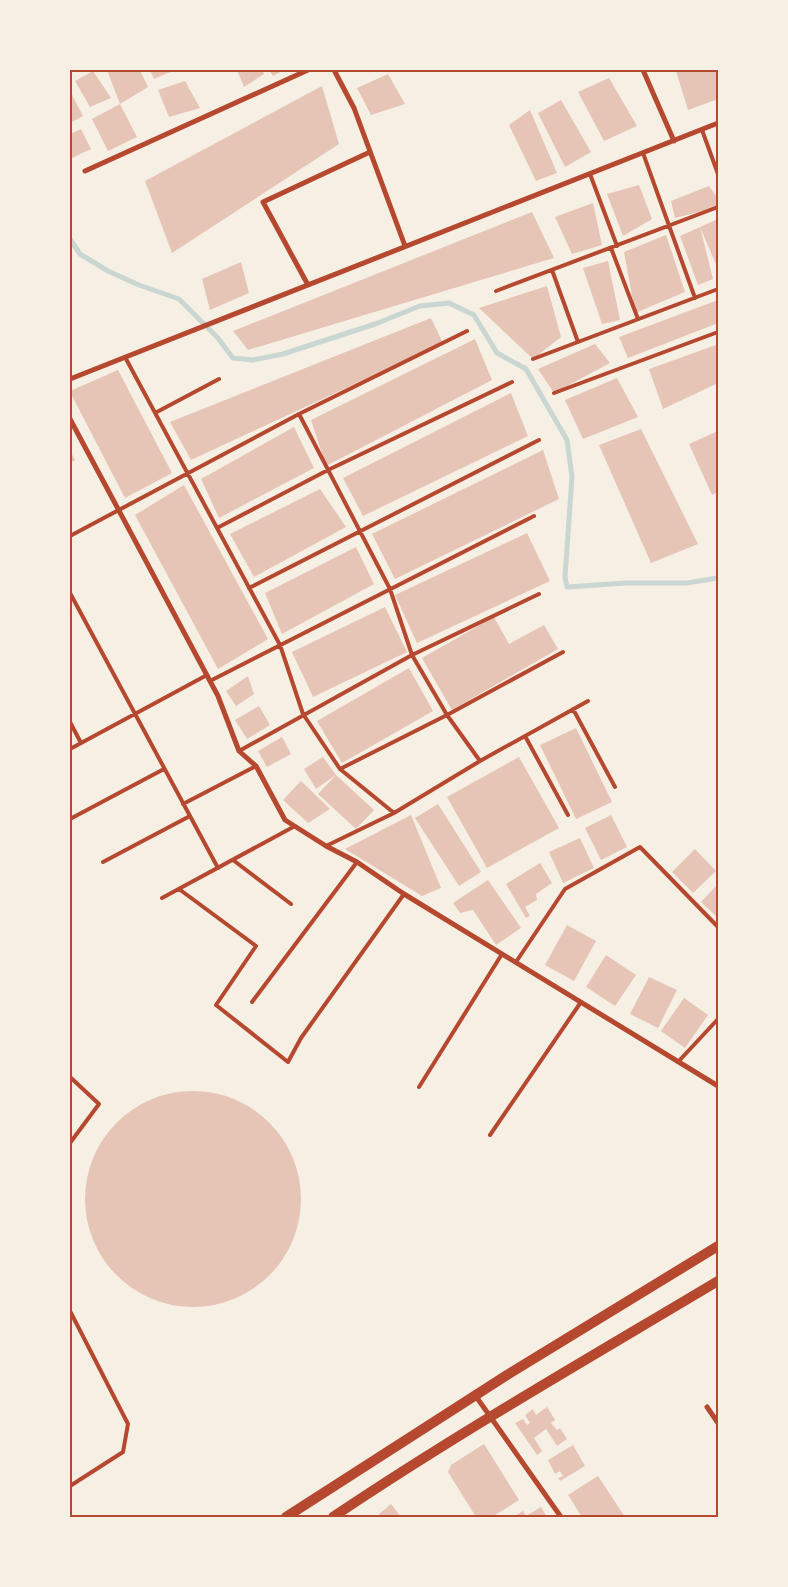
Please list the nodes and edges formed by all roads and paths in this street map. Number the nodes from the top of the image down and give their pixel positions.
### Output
1 (308, 70) edge
2 (334, 70) edge
3 (643, 70) edge
4 (718, 123) edge
5 (702, 130) junction
6 (674, 141) junction
7 (370, 152) junction
8 (643, 153) junction
9 (85, 171) dead end
10 (590, 174) junction
11 (718, 174) edge
12 (718, 207) edge
13 (670, 226) junction
14 (405, 246) junction
15 (617, 246) junction
16 (611, 248) junction
17 (552, 270) junction
18 (308, 284) junction
19 (718, 289) edge
20 (496, 291) dead end
21 (695, 298) junction
22 (638, 319) junction
23 (467, 331) dead end
24 (718, 332) edge
25 (578, 342) junction
26 (125, 357) junction
27 (533, 359) dead end
28 (70, 378) edge
29 (219, 379) dead end
30 (512, 382) dead end
31 (554, 393) dead end
32 (155, 413) junction
33 (299, 414) junction
34 (70, 419) edge
35 (539, 440) dead end
36 (328, 470) junction
37 (187, 473) junction
38 (118, 509) junction
39 (534, 516) dead end
40 (217, 528) junction
41 (360, 531) junction
42 (70, 536) edge
43 (249, 588) junction
44 (390, 589) junction
45 (70, 593) edge
46 (539, 594) dead end
47 (280, 645) junction
48 (563, 652) dead end
49 (412, 655) junction
50 (207, 675) junction
51 (210, 681) junction
52 (588, 701) dead end
53 (573, 709) junction
54 (135, 714) junction
55 (303, 714) junction
56 (446, 715) junction
57 (70, 722) edge
58 (524, 736) junction
59 (81, 743) junction
60 (70, 750) edge
61 (239, 751) junction
62 (480, 760) junction
63 (256, 766) junction
64 (164, 768) junction
65 (340, 769) junction
66 (614, 787) dead end
67 (183, 804) junction
68 (394, 813) junction
69 (568, 815) dead end
70 (190, 816) junction
71 (70, 819) edge
72 (295, 826) junction
73 (326, 846) junction
74 (233, 860) junction
75 (103, 862) dead end
76 (357, 862) junction
77 (218, 868) junction
78 (179, 889) junction
79 (404, 894) junction
80 (162, 898) dead end
81 (291, 904) dead end
82 (718, 926) edge
83 (502, 954) junction
84 (516, 962) junction
85 (252, 1002) dead end
86 (581, 1002) junction
87 (718, 1020) edge
88 (678, 1062) junction
89 (70, 1077) edge
90 (718, 1086) edge
91 (419, 1088) dead end
92 (490, 1136) dead end
93 (70, 1143) edge
94 (718, 1246) edge
95 (718, 1281) edge
96 (70, 1310) edge
97 (475, 1395) junction
98 (707, 1407) dead end
99 (490, 1416) junction
100 (718, 1423) edge
101 (70, 1486) edge
102 (286, 1517) edge
103 (333, 1517) edge
104 (561, 1517) edge

1 - 9 street
2 - 7 street
3 - 6 street
4 - 5 street
5 - 6 street
5 - 11 lane
6 - 8 street
7 - 14 street
7 - 18 street
8 - 10 street
8 - 13 lane
10 - 14 street
10 - 15 lane
12 - 13 lane
13 - 15 lane
13 - 21 lane
14 - 18 street
15 - 16 lane
16 - 17 lane
16 - 22 lane
17 - 20 lane
17 - 25 lane
18 - 26 street
19 - 21 lane
21 - 22 lane
22 - 25 lane
23 - 33 lane
24 - 31 lane
25 - 27 lane
26 - 28 street
26 - 32 lane
29 - 32 lane
30 - 36 lane
32 - 37 lane
33 - 36 lane
33 - 37 lane
34 - 38 street
35 - 41 lane
36 - 40 lane
36 - 41 lane
37 - 38 lane
37 - 40 lane
38 - 42 lane
38 - 50 street
39 - 44 lane
40 - 43 lane
41 - 43 lane
41 - 44 lane
43 - 47 lane
44 - 47 lane
44 - 49 lane
45 - 54 lane
46 - 49 lane
47 - 51 lane
47 - 55 lane
48 - 56 lane
49 - 55 lane
49 - 56 lane
50 - 51 street
50 - 54 lane
51 - 61 street
52 - 53 lane
53 - 58 lane
53 - 66 lane
54 - 59 lane
54 - 64 lane
55 - 61 lane
55 - 65 lane
56 - 62 lane
56 - 65 lane
57 - 59 lane
58 - 62 lane
58 - 69 lane
59 - 60 lane
61 - 63 street
62 - 68 lane
63 - 67 lane
63 - 72 street
64 - 67 lane
64 - 71 lane
65 - 68 lane
67 - 70 lane
68 - 73 lane
70 - 75 lane
70 - 77 lane
72 - 73 street
72 - 74 lane
73 - 76 street
74 - 77 lane
74 - 81 lane
76 - 79 street
76 - 85 lane
77 - 78 lane
78 - 79 lane
78 - 80 lane
79 - 83 street
82 - 84 lane
83 - 84 street
83 - 91 lane
84 - 86 street
86 - 88 street
86 - 92 lane
87 - 88 lane
88 - 90 street
89 - 93 lane
94 - 97 main road
95 - 99 main road
96 - 101 lane
97 - 99 street
97 - 102 main road
98 - 100 street
99 - 103 main road
99 - 104 street

